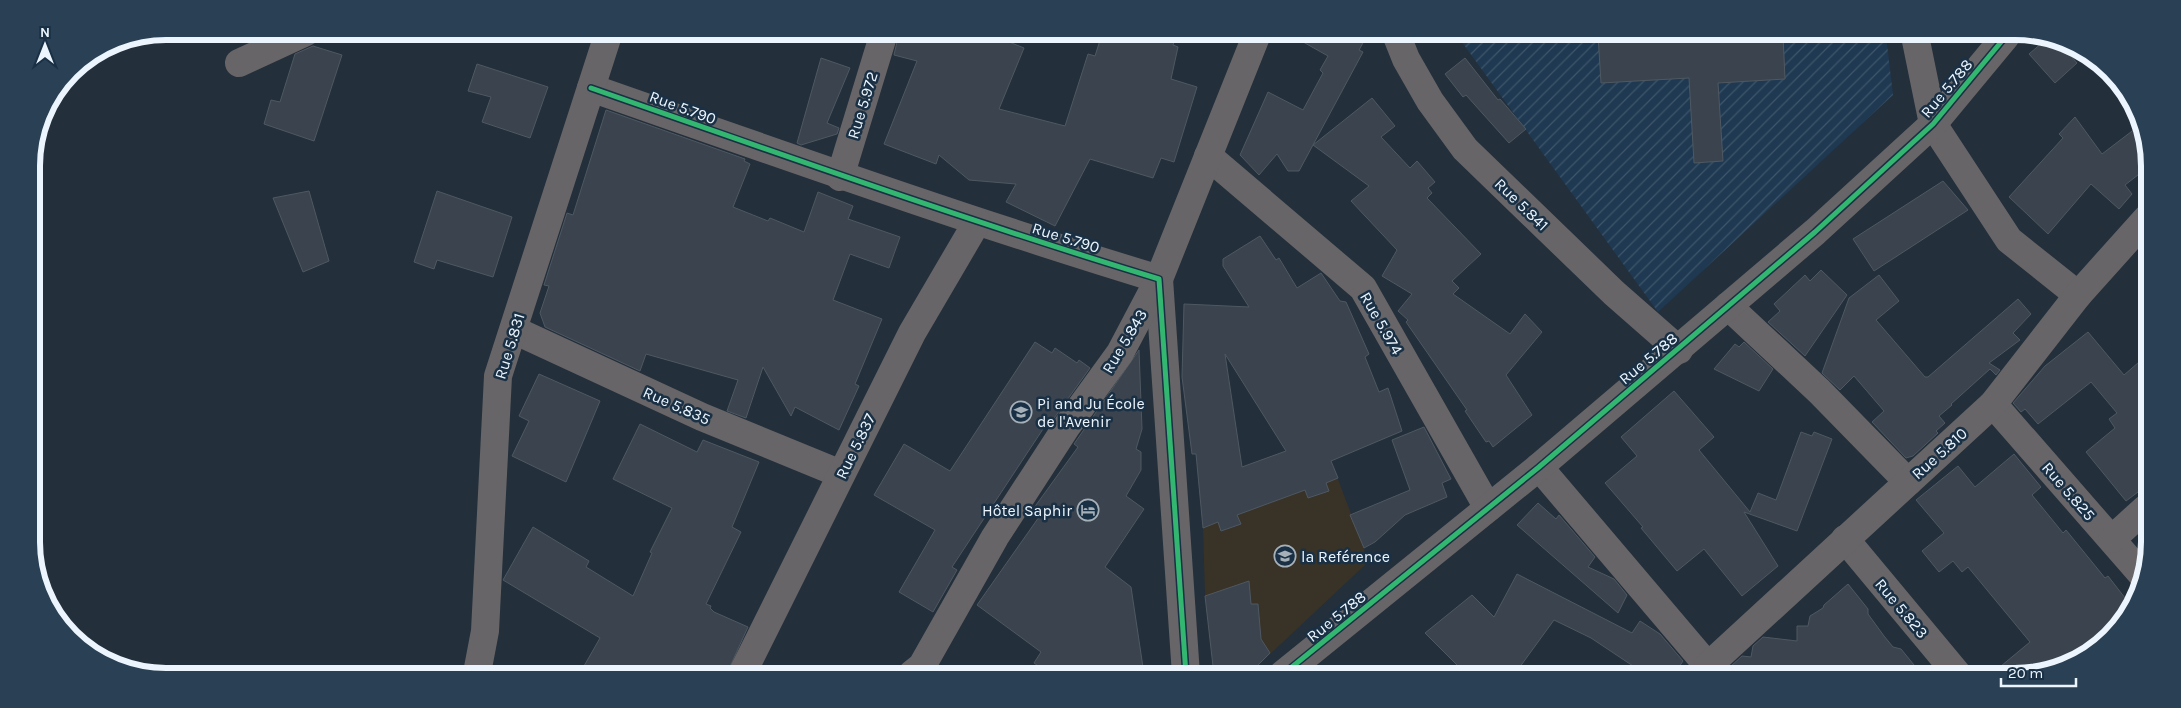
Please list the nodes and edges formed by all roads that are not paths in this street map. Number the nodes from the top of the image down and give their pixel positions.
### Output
1 (289, 40) edge
2 (606, 40) edge
3 (882, 40) edge
4 (1255, 40) edge
5 (1398, 40) edge
6 (1916, 40) edge
7 (2003, 40) edge
8 (240, 63) dead end
9 (591, 88) junction
10 (1933, 124) junction
11 (1208, 156) junction
12 (840, 177) junction
13 (977, 222) junction
14 (2141, 225) edge
15 (1159, 279) junction
16 (2078, 295) junction
17 (1728, 306) junction
18 (514, 330) junction
19 (1679, 350) junction
20 (1993, 404) junction
21 (1539, 467) junction
22 (841, 474) junction
23 (1908, 482) junction
24 (1488, 508) junction
25 (2141, 514) edge
26 (1845, 539) junction
27 (2112, 539) junction
28 (2138, 570) edge
29 (478, 668) edge
30 (745, 668) edge
31 (920, 668) edge
32 (1186, 668) edge
33 (1291, 668) edge
34 (1708, 668) edge
35 (1714, 668) edge
36 (1952, 668) edge

1 - 8 street
2 - 9 street, Rue 5.831
3 - 12 street, Rue 5.972
4 - 11 street, Rue 5.843
5 - 19 street, Rue 5.841
6 - 10 street
7 - 10 street, Rue 5.788
9 - 12 street, Rue 5.790
9 - 18 street, Rue 5.831
10 - 16 street
10 - 17 street, Rue 5.788
11 - 15 street, Rue 5.843
11 - 24 street, Rue 5.974
12 - 13 street, Rue 5.790
13 - 15 street, Rue 5.790
13 - 22 street, Rue 5.837
14 - 16 street, Rue 5.810
15 - 31 street, Rue 5.843
15 - 32 street
16 - 20 street, Rue 5.810
17 - 19 street, Rue 5.788
17 - 23 street
18 - 22 street, Rue 5.835
18 - 29 street, Rue 5.831
19 - 21 street, Rue 5.788
20 - 23 street, Rue 5.810
20 - 27 street, Rue 5.825
21 - 24 street, Rue 5.788
21 - 34 street, Rue 5.810
22 - 30 street, Rue 5.837
23 - 26 street, Rue 5.810
24 - 33 street, Rue 5.788
25 - 27 street
26 - 35 street, Rue 5.810
26 - 36 street, Rue 5.823
27 - 28 street, Rue 5.825

